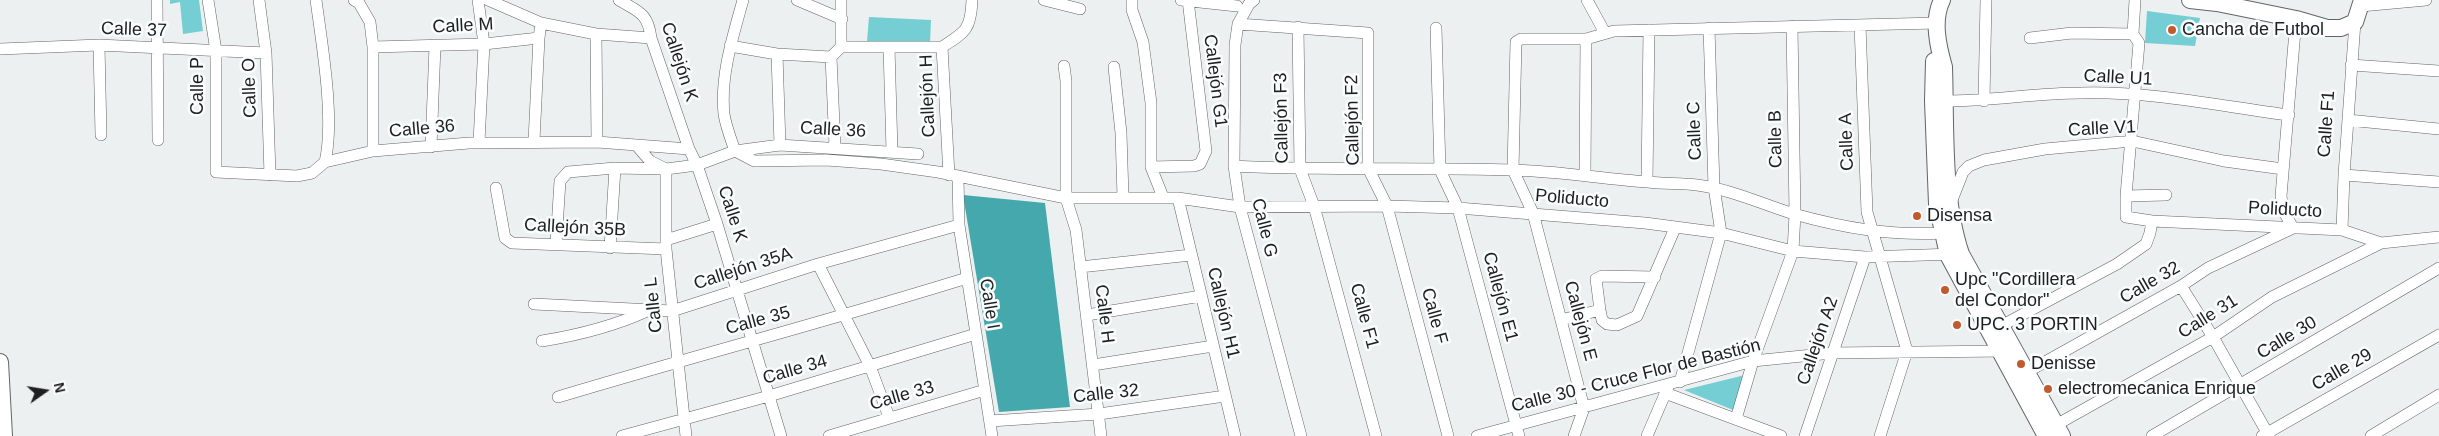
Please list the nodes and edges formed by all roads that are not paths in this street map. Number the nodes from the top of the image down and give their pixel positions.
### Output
1 (158, 0) edge
2 (208, 0) edge
3 (259, 0) edge
4 (316, 0) edge
5 (354, 0) edge
6 (478, 0) edge
7 (488, 0) edge
8 (619, 0) edge
9 (743, 0) edge
10 (797, 0) edge
11 (841, 0) edge
12 (972, 0) edge
13 (1044, 0) edge
14 (1132, 0) edge
15 (1254, 0) edge
16 (1587, 0) edge
17 (1942, 0) edge
18 (1986, 0) edge
19 (2135, 0) edge
20 (2190, 0) edge
21 (2426, 0) edge
22 (1185, 1) edge
23 (2217, 2) edge
24 (2362, 3) edge
25 (1080, 9) dead end
26 (1238, 11) edge
27 (842, 19) junction
28 (2296, 19) junction
29 (2355, 22) junction
30 (541, 23) junction
31 (1937, 23) junction
32 (1860, 24) junction
33 (1792, 26) junction
34 (1298, 28) junction
35 (1436, 28) dead end
36 (1709, 28) junction
37 (1649, 30) junction
38 (1605, 33) junction
39 (596, 34) junction
40 (2133, 34) junction
41 (539, 38) junction
42 (651, 38) junction
43 (1586, 38) junction
44 (2030, 38) dead end
45 (484, 44) junction
46 (1938, 44) junction
47 (99, 45) junction
48 (435, 46) junction
49 (730, 46) junction
50 (373, 47) junction
51 (841, 47) junction
52 (889, 47) junction
53 (942, 47) junction
54 (158, 48) junction
55 (0, 49) edge
56 (216, 51) junction
57 (266, 53) junction
58 (778, 54) junction
59 (831, 57) junction
60 (2351, 65) junction
61 (1064, 66) dead end
62 (1114, 67) dead end
63 (2439, 71) edge
64 (2134, 94) junction
65 (1945, 101) junction
66 (1984, 101) junction
67 (2289, 115) junction
68 (2348, 120) junction
69 (2439, 129) edge
70 (101, 135) dead end
71 (158, 140) dead end
72 (534, 141) junction
73 (2132, 141) junction
74 (478, 142) junction
75 (597, 142) junction
76 (780, 145) junction
77 (637, 146) junction
78 (431, 147) junction
79 (835, 147) junction
80 (689, 148) junction
81 (374, 151) junction
82 (735, 151) junction
83 (892, 151) junction
84 (918, 154) dead end
85 (325, 162) junction
86 (697, 165) junction
87 (1234, 166) junction
88 (1152, 167) junction
89 (615, 168) junction
90 (1368, 168) junction
91 (666, 169) junction
92 (2283, 169) junction
93 (1300, 170) junction
94 (1440, 170) junction
95 (1513, 170) junction
96 (216, 172) joint
97 (1585, 174) junction
98 (270, 175) junction
99 (2344, 175) junction
100 (953, 176) junction
101 (1647, 182) junction
102 (2439, 182) edge
103 (1714, 187) junction
104 (496, 188) dead end
105 (2166, 195) dead end
106 (2126, 196) junction
107 (1123, 197) junction
108 (1163, 197) junction
109 (1066, 198) junction
110 (1178, 198) junction
111 (1314, 206) junction
112 (1387, 206) junction
113 (1240, 207) junction
114 (1950, 207) junction
115 (1458, 208) junction
116 (1533, 213) junction
117 (1795, 214) junction
118 (2152, 221) junction
119 (717, 224) junction
120 (959, 225) junction
121 (1675, 228) junction
122 (2293, 228) junction
123 (2342, 230) junction
124 (1873, 232) junction
125 (1721, 233) junction
126 (1943, 234) junction
127 (2439, 237) edge
128 (2381, 243) junction
129 (556, 244) junction
130 (666, 244) junction
131 (610, 248) junction
132 (1793, 251) junction
133 (1955, 254) junction
134 (1191, 255) junction
135 (1865, 257) junction
136 (1880, 257) junction
137 (818, 264) junction
138 (1080, 267) junction
139 (2439, 268) edge
140 (1655, 277) junction
141 (967, 278) junction
142 (2181, 286) junction
143 (737, 289) junction
144 (1201, 296) junction
145 (534, 304) dead end
146 (648, 310) junction
147 (1600, 310) junction
148 (672, 311) junction
149 (1086, 315) junction
150 (844, 316) junction
151 (1561, 320) junction
152 (2001, 326) junction
153 (976, 334) junction
154 (2439, 335) edge
155 (2214, 336) junction
156 (542, 340) dead end
157 (752, 341) junction
158 (1213, 346) junction
159 (1906, 351) junction
160 (2007, 351) junction
161 (1832, 354) junction
162 (678, 361) junction
163 (1753, 361) junction
164 (0, 362) edge
165 (1093, 365) junction
166 (870, 366) junction
167 (2027, 372) junction
168 (1671, 386) junction
169 (2241, 386) junction
170 (985, 390) junction
171 (2439, 395) edge
172 (769, 396) junction
173 (1225, 396) junction
174 (558, 397) dead end
175 (1584, 408) junction
176 (2041, 412) junction
177 (1099, 414) junction
178 (889, 417) junction
179 (684, 418) junction
180 (1736, 419) junction
181 (990, 420) junction
182 (1517, 431) edge
183 (2055, 432) edge
184 (2266, 435) edge
185 (4, 436) edge
186 (622, 436) edge
187 (686, 436) edge
188 (781, 436) edge
189 (829, 436) edge
190 (992, 436) edge
191 (1101, 436) edge
192 (1235, 436) edge
193 (1301, 436) edge
194 (1376, 436) edge
195 (1448, 436) edge
196 (1478, 436) edge
197 (1574, 436) edge
198 (1647, 436) edge
199 (1781, 436) edge
200 (1804, 436) edge
201 (1880, 436) edge
202 (2152, 436) edge
203 (2371, 436) edge

1 - 54 street
2 - 56 street, Calle P
3 - 57 street, Calle O
4 - 85 street
5 - 50 street
6 - 45 street
7 - 30 street, Calle M
8 - 42 street, Callejón K
9 - 49 street
10 - 27 street
11 - 27 street
12 - 53 street, Callejón H
13 - 25 street
14 - 88 street
15 - 26 street
16 - 38 street
17 - 31 street
18 - 66 street
19 - 40 street
20 - 23 street
21 - 24 street
22 - 26 street
22 - 88 street, Callejón G1
23 - 28 street
24 - 29 street
26 - 34 street
26 - 87 street, Calle G
27 - 51 street
28 - 29 street
28 - 67 street
29 - 60 street, Calle F1
30 - 39 street, Calle M
30 - 41 street
31 - 32 street
31 - 46 street
32 - 33 street
32 - 124 street, Calle A
33 - 36 street
33 - 117 street, Calle B
34 - 90 street, Callejón F2
34 - 93 street, Callejón F3
35 - 94 street
36 - 37 street
36 - 103 street, Calle C
37 - 38 street
37 - 101 street
38 - 43 street
39 - 42 street, Calle M
39 - 75 street
40 - 44 street
40 - 64 street
41 - 45 street, Calle M
41 - 72 street
42 - 80 street, Callejón K
43 - 95 street
43 - 97 street
45 - 48 street, Calle M
45 - 74 street
46 - 65 street
46 - 126 street
47 - 54 street, Calle 37
47 - 55 street, Calle 37
47 - 70 street
48 - 50 street, Calle M
48 - 78 street
49 - 58 street
49 - 82 street
50 - 81 street
51 - 52 street
51 - 59 street
52 - 53 street
52 - 83 street
53 - 100 street, Callejón H
54 - 56 street, Calle 37
54 - 71 street
56 - 57 street, Calle 37
56 - 96 street, Calle P
57 - 98 street, Calle O
58 - 59 street
58 - 76 street
59 - 79 street
60 - 63 street
60 - 68 street, Calle F1
61 - 109 street, Calle H
62 - 107 street
64 - 66 street, Calle U1
64 - 67 street, Calle U1
64 - 73 street
65 - 66 street, Calle U1
65 - 114 street
67 - 92 street
68 - 69 street
68 - 99 street, Calle F1
72 - 74 street, Calle 36
72 - 75 street, Calle 36
73 - 92 street, Calle V1
73 - 106 street
73 - 114 street, Calle V1
74 - 78 street, Calle 36
75 - 77 street, Calle 36
76 - 79 street, Calle 36
76 - 82 street, Calle 36
77 - 80 street, Calle 36
77 - 91 street
78 - 81 street, Calle 36
79 - 83 street, Calle 36
80 - 86 street, Calle K
81 - 85 street, Calle 36
82 - 86 street, Calle 36
82 - 100 street
83 - 84 street, Calle 36
85 - 98 street, Calle 36
86 - 91 street, Calle 36
86 - 119 street, Calle K
87 - 93 street, Poliducto
87 - 113 street, Calle G
88 - 108 street
89 - 91 street, Calle 36
89 - 129 street, Calle 36
89 - 131 street
90 - 93 street, Poliducto
90 - 94 street, Poliducto
90 - 112 street, Callejón F2
91 - 130 street, Calle L
92 - 122 street
93 - 111 street, Callejón F3
94 - 95 street, Poliducto
94 - 115 street, Callejón E1
95 - 97 street, Poliducto
95 - 116 street, Callejón E
96 - 98 street, Calle 36
97 - 101 street, Poliducto
99 - 102 street
99 - 123 street, Calle F1
100 - 109 street
100 - 120 street, Calle I
101 - 103 street, Poliducto
103 - 117 street, Poliducto
103 - 125 street, Calle C
104 - 129 street, Callejón 35B
105 - 106 street
106 - 118 street, Poliducto
107 - 108 street
107 - 109 street
108 - 110 street
109 - 138 street, Calle H
110 - 113 street, Poliducto
110 - 134 street, Callejón H1
111 - 112 street, Poliducto
111 - 113 street, Poliducto
111 - 194 street, Calle F1
112 - 115 street, Poliducto
112 - 195 street, Calle F
113 - 193 street, Calle G
114 - 133 street
115 - 116 street, Poliducto
115 - 182 street, Callejón E1
116 - 121 street, Poliducto
116 - 151 street, Callejón E
117 - 124 street, Poliducto
117 - 132 street, Calle B
118 - 122 street, Poliducto
118 - 152 street
119 - 130 street, Callejón 35B
119 - 143 street, Calle K
120 - 137 street, Callejón 35A
120 - 141 street, Calle I
121 - 125 street, Poliducto
121 - 140 street
122 - 123 street, Poliducto
122 - 142 street, Calle 32
123 - 128 street, Poliducto
124 - 126 street, Poliducto
124 - 136 street, Calle A
125 - 132 street, Poliducto
125 - 168 street
126 - 133 street
127 - 128 street, Poliducto
128 - 155 street, Calle 31
129 - 131 street, Callejón 35B
130 - 131 street, Callejón 35B
130 - 148 street, Calle L
132 - 135 street, Poliducto
132 - 163 street, Calle B
133 - 136 street, Poliducto
133 - 152 street
133 - 160 street
134 - 138 street
134 - 144 street, Callejón H1
135 - 136 street, Poliducto
135 - 161 street, Callejón A2
136 - 159 street, Calle A
137 - 143 street, Callejón 35A
137 - 150 street
138 - 149 street, Calle H
139 - 169 street, Calle 30
140 - 147 street
140 - 147 street
141 - 150 street, Calle 35
141 - 153 street, Calle I
142 - 155 street
142 - 167 street, Calle 32
143 - 148 street, Callejón 35A
143 - 157 street, Calle K
144 - 149 street
144 - 158 street, Callejón H1
145 - 146 street, Callejón 35A
146 - 148 street, Callejón 35A
146 - 156 street
147 - 151 street
148 - 162 street, Calle L
149 - 165 street, Calle H
150 - 157 street, Calle 35
150 - 166 street
151 - 175 street, Callejón E
152 - 160 street
153 - 166 street, Calle 34
153 - 170 street, Calle I
154 - 184 street, Calle 29
155 - 169 street
155 - 183 street, Calle 31
157 - 162 street, Calle 35
157 - 172 street, Calle K
158 - 165 street
158 - 173 street, Callejón H1
159 - 160 street, Calle 30 - Cruce Flor de Bastión
159 - 161 street, Calle 30 - Cruce Flor de Bastión
159 - 201 street
160 - 167 street
160 - 176 street
161 - 163 street, Calle 30 - Cruce Flor de Bastión
161 - 200 street, Callejón A2
162 - 174 street, Calle 35
162 - 179 street, Calle L
163 - 168 street, Calle 30 - Cruce Flor de Bastión
163 - 180 street, Calle B
164 - 185 street
165 - 177 street, Calle H
166 - 172 street, Calle 34
166 - 178 street
167 - 176 street
168 - 175 street, Calle 30 - Cruce Flor de Bastión
168 - 180 street
168 - 198 street
169 - 184 street
169 - 202 street, Calle 30
170 - 178 street, Calle 33
170 - 181 street, Calle I
171 - 203 street
172 - 179 street, Calle 34
172 - 188 street, Calle K
173 - 177 street, Calle 32
173 - 192 street, Callejón H1
175 - 182 street, Calle 30 - Cruce Flor de Bastión
175 - 197 street
176 - 183 street
177 - 181 street, Calle 32
177 - 191 street, Calle H
178 - 189 street, Calle 33
179 - 186 street, Calle 34
179 - 187 street, Calle L
180 - 199 street
181 - 190 street, Calle I
182 - 196 street, Calle 30 - Cruce Flor de Bastión

